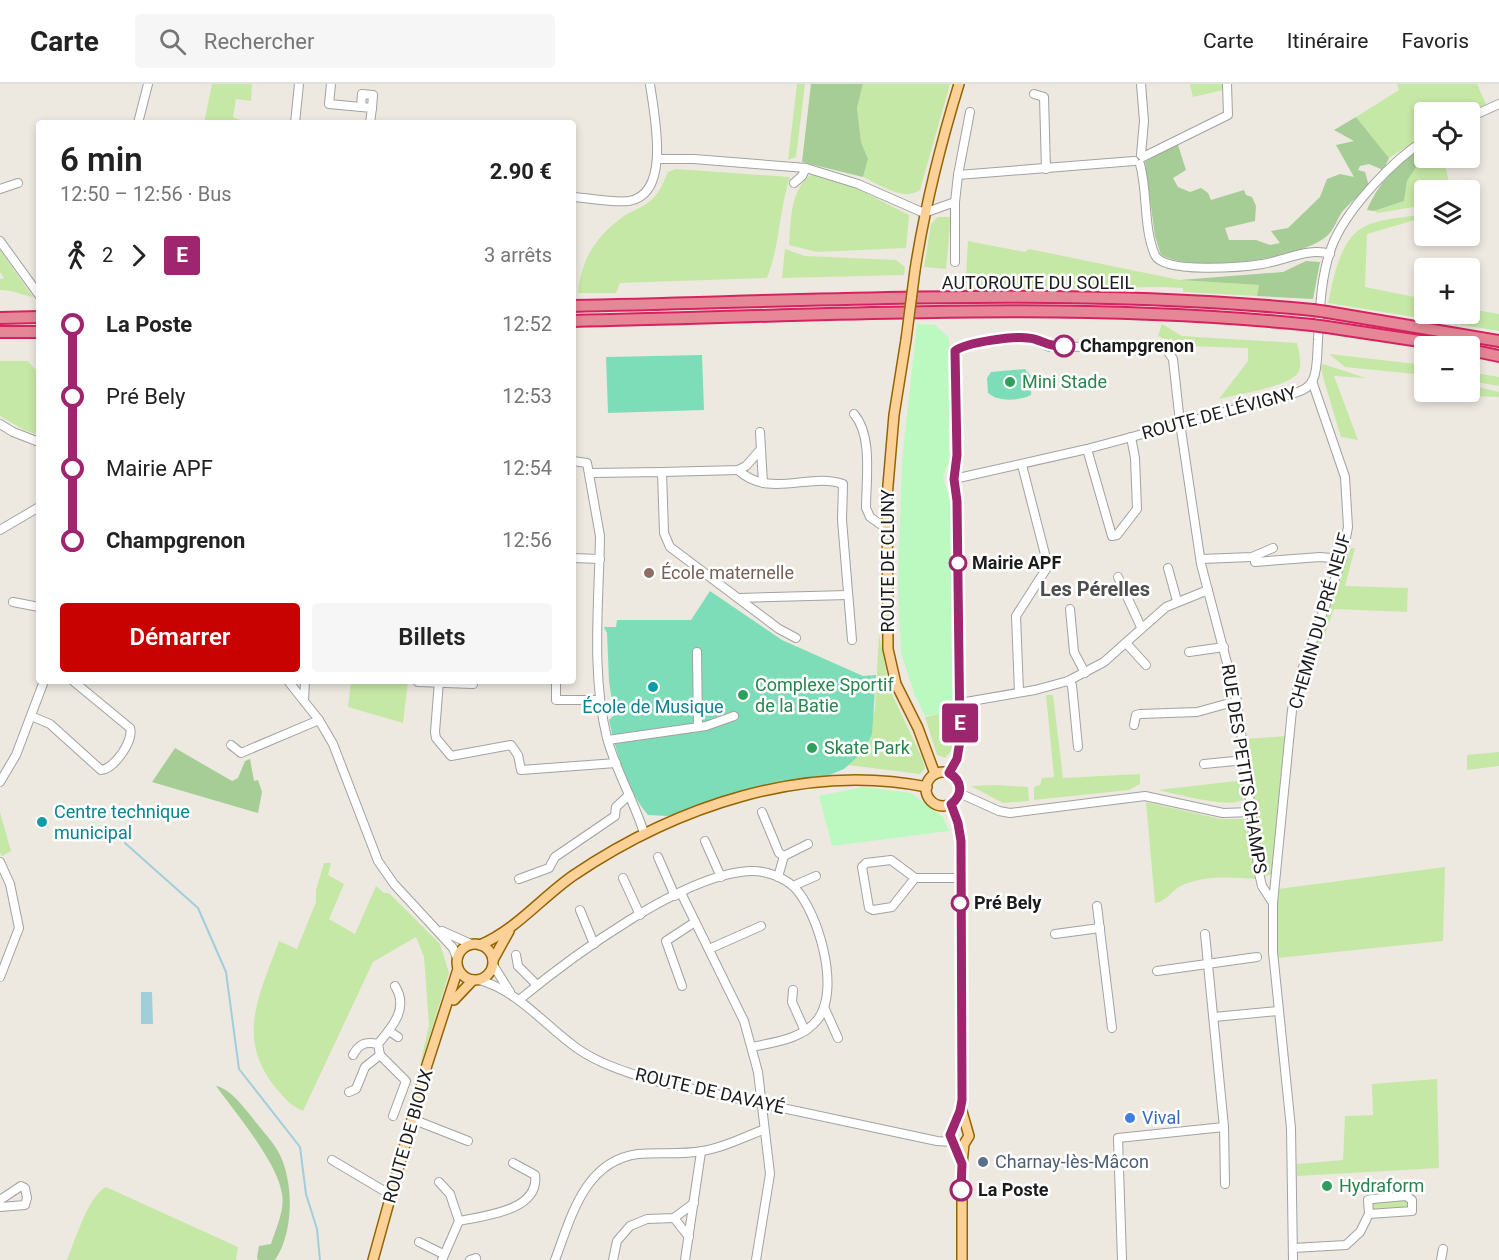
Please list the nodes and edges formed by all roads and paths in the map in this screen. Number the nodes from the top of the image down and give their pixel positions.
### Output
1 (148, 84) edge
2 (299, 84) edge
3 (331, 84) edge
4 (650, 84) edge
5 (959, 84) edge
6 (1141, 84) edge
7 (1227, 84) edge
8 (1034, 94) dead end
9 (1499, 104) edge
10 (361, 107) junction
11 (372, 108) junction
12 (970, 112) dead end
13 (1480, 113) edge
14 (139, 120) edge
15 (295, 120) edge
16 (370, 120) edge
17 (1414, 147) edge
18 (658, 159) junction
19 (1140, 159) junction
20 (806, 168) junction
21 (1046, 169) junction
22 (958, 175) junction
23 (18, 183) dead end
24 (794, 183) dead end
25 (0, 189) edge
26 (576, 197) edge
27 (955, 202) junction
28 (924, 213) junction
29 (0, 241) edge
30 (1330, 254) junction
31 (955, 262) dead end
32 (36, 290) edge
33 (576, 306) edge
34 (36, 317) edge
35 (0, 318) edge
36 (576, 321) edge
37 (0, 332) edge
38 (36, 332) edge
39 (1414, 340) edge
40 (1499, 341) edge
41 (1480, 352) edge
42 (1499, 356) edge
43 (1312, 381) junction
44 (854, 414) dead end
45 (1179, 423) junction
46 (0, 424) edge
47 (760, 432) dead end
48 (1131, 437) junction
49 (36, 441) edge
50 (761, 449) junction
51 (1087, 449) junction
52 (576, 461) edge
53 (1022, 465) junction
54 (738, 470) junction
55 (662, 472) junction
56 (590, 473) junction
57 (954, 479) junction
58 (763, 483) junction
59 (36, 509) edge
60 (887, 529) junction
61 (0, 530) edge
62 (1273, 548) dead end
63 (576, 558) edge
64 (600, 559) junction
65 (1201, 559) junction
66 (1341, 559) junction
67 (1255, 562) dead end
68 (1168, 568) dead end
69 (1118, 577) dead end
70 (1208, 590) junction
71 (848, 595) junction
72 (737, 597) junction
73 (1177, 601) junction
74 (13, 602) dead end
75 (36, 606) edge
76 (1070, 609) dead end
77 (1141, 627) junction
78 (796, 638) dead end
79 (852, 640) dead end
80 (1126, 644) junction
81 (1224, 647) junction
82 (697, 652) dead end
83 (1189, 652) dead end
84 (1146, 664) dead end
85 (1085, 673) junction
86 (1068, 681) junction
87 (43, 684) edge
88 (77, 684) edge
89 (290, 684) edge
90 (305, 684) edge
91 (439, 684) edge
92 (556, 684) edge
93 (1019, 693) junction
94 (600, 700) junction
95 (304, 701) junction
96 (1237, 701) junction
97 (960, 703) junction
98 (31, 716) junction
99 (734, 716) dead end
100 (319, 720) junction
101 (1134, 725) dead end
102 (698, 727) junction
103 (608, 740) junction
104 (231, 745) dead end
105 (1078, 747) dead end
106 (1245, 760) junction
107 (616, 763) junction
108 (1204, 764) dead end
109 (949, 773) junction
110 (935, 774) junction
111 (0, 782) edge
112 (927, 787) junction
113 (960, 793) junction
114 (629, 795) junction
115 (951, 804) junction
116 (762, 812) dead end
117 (1252, 812) junction
118 (644, 833) junction
119 (705, 841) dead end
120 (808, 844) dead end
121 (784, 856) junction
122 (658, 857) dead end
123 (0, 862) edge
124 (816, 876) dead end
125 (720, 877) junction
126 (778, 877) junction
127 (623, 878) dead end
128 (915, 878) junction
129 (960, 878) junction
130 (519, 879) dead end
131 (793, 886) junction
132 (678, 894) junction
133 (1273, 903) junction
134 (1097, 906) dead end
135 (580, 910) dead end
136 (640, 915) junction
137 (695, 922) junction
138 (514, 924) junction
139 (761, 926) dead end
140 (1100, 928) junction
141 (437, 929) junction
142 (1055, 934) dead end
143 (1205, 934) dead end
144 (594, 944) junction
145 (475, 945) junction
146 (709, 949) junction
147 (516, 955) dead end
148 (1257, 957) dead end
149 (457, 958) junction
150 (493, 962) junction
151 (1207, 964) junction
152 (458, 969) junction
153 (1157, 971) dead end
154 (0, 977) edge
155 (476, 980) junction
156 (537, 985) junction
157 (395, 986) dead end
158 (682, 986) dead end
159 (793, 990) dead end
160 (516, 998) junction
161 (824, 1007) junction
162 (1278, 1011) junction
163 (446, 1013) junction
164 (1214, 1017) junction
165 (1112, 1028) dead end
166 (389, 1031) junction
167 (804, 1031) junction
168 (398, 1037) dead end
169 (838, 1038) dead end
170 (378, 1044) junction
171 (752, 1047) junction
172 (380, 1054) junction
173 (353, 1055) dead end
174 (406, 1082) junction
175 (420, 1090) junction
176 (349, 1092) dead end
177 (763, 1103) junction
178 (961, 1108) junction
179 (393, 1116) dead end
180 (412, 1119) junction
181 (1224, 1127) junction
182 (965, 1129) junction
183 (763, 1130) junction
184 (955, 1138) junction
185 (468, 1141) dead end
186 (702, 1152) junction
187 (332, 1160) dead end
188 (513, 1163) dead end
189 (439, 1182) dead end
190 (1225, 1184) dead end
191 (391, 1196) junction
192 (0, 1200) edge
193 (694, 1203) junction
194 (0, 1207) edge
195 (1369, 1214) junction
196 (674, 1218) junction
197 (459, 1221) junction
198 (688, 1237) junction
199 (419, 1242) dead end
200 (1293, 1248) junction
201 (1443, 1249) dead end
202 (442, 1257) edge
203 (373, 1260) edge
204 (555, 1260) edge
205 (613, 1260) edge
206 (685, 1260) edge
207 (756, 1260) edge
208 (962, 1260) edge
209 (1122, 1260) edge
210 (1293, 1260) edge
211 (1441, 1260) edge

1 - 14 street
2 - 15 street
3 - 10 street
4 - 18 street
5 - 28 main road
6 - 19 street
7 - 19 street
8 - 21 street
9 - 13 street
10 - 11 street
10 - 11 street
11 - 16 street
12 - 22 street
17 - 30 street, ROUTE DE LÉVIGNY
18 - 20 street
18 - 26 street
19 - 21 street
19 - 30 street
20 - 24 street
20 - 28 street
21 - 22 street
22 - 27 street
23 - 25 street
27 - 28 street
27 - 31 street
28 - 60 main road, ROUTE DE CLUNY, bridge
29 - 32 street
30 - 43 street, ROUTE DE LÉVIGNY
33 - 40 highway, AUTOROUTE DU SOLEIL, bridge
34 - 35 highway
36 - 39 highway, AUTOROUTE DU SOLEIL, bridge
37 - 38 highway
41 - 42 highway
43 - 45 street, ROUTE DE LÉVIGNY
43 - 66 street, CHEMIN DU PRÉ NEUF
44 - 60 street
45 - 48 street, ROUTE DE LÉVIGNY
45 - 57 street, RUE DES PETITS CHAMPS
45 - 65 street, RUE DES PETITS CHAMPS
46 - 49 street
47 - 50 street
48 - 51 street, ROUTE DE LÉVIGNY
48 - 51 street
50 - 54 street
50 - 58 street
51 - 53 street, ROUTE DE LÉVIGNY
52 - 56 street
53 - 57 street, ROUTE DE LÉVIGNY
53 - 93 street
54 - 55 street
54 - 58 street
55 - 56 street
55 - 72 street
56 - 64 street
57 - 97 street
58 - 71 street
59 - 61 street
60 - 110 main road, ROUTE DE CLUNY
62 - 65 street
63 - 64 street
64 - 94 street
65 - 70 street, RUE DES PETITS CHAMPS
66 - 67 street
66 - 133 street, CHEMIN DU PRÉ NEUF
68 - 73 street
69 - 77 street
70 - 73 street
70 - 81 street, RUE DES PETITS CHAMPS
71 - 72 street
71 - 79 street
72 - 78 street
73 - 77 street
74 - 75 street
76 - 85 street
77 - 80 street
80 - 84 street
80 - 85 street
81 - 83 street
81 - 96 street, RUE DES PETITS CHAMPS
82 - 102 street
85 - 86 street
86 - 93 street
86 - 105 street
87 - 98 street
88 - 98 street
89 - 95 street
90 - 95 street
91 - 107 street
92 - 94 street
93 - 97 street
94 - 103 street
95 - 100 street
96 - 101 street
96 - 106 street, RUE DES PETITS CHAMPS
97 - 109 street
98 - 111 street
99 - 102 street
100 - 104 street
100 - 141 street
102 - 103 street
103 - 107 street
106 - 108 street
106 - 117 street, RUE DES PETITS CHAMPS
107 - 114 street
109 - 110 main road
109 - 113 main road
110 - 112 main road
112 - 115 main road
112 - 118 main road
113 - 115 main road
113 - 117 street
114 - 118 street
114 - 130 street
115 - 129 main road
116 - 121 street
117 - 133 street, RUE DES PETITS CHAMPS
118 - 138 main road
119 - 125 street
120 - 121 street
121 - 126 street
122 - 132 street
123 - 154 street
124 - 131 street
125 - 126 street
125 - 132 street
126 - 131 street
127 - 136 street
128 - 128 street
128 - 129 street
129 - 178 main road
131 - 161 street
132 - 136 street
132 - 137 street
133 - 162 street, RUE DES PETITS CHAMPS
134 - 140 street
135 - 144 street
136 - 144 street
137 - 146 street
137 - 158 street
138 - 145 main road
138 - 150 main road
139 - 146 street
140 - 142 street
140 - 165 street
141 - 145 street
141 - 149 street
143 - 151 street
144 - 156 street
145 - 149 main road
145 - 150 main road
146 - 171 street
147 - 156 street
148 - 151 street
149 - 152 main road
150 - 155 main road
150 - 160 street, ROUTE DE DAVAYÉ
151 - 153 street
151 - 164 street
152 - 155 main road
152 - 163 main road, ROUTE DE BIOUX
155 - 160 street, ROUTE DE DAVAYÉ
155 - 163 main road, ROUTE DE BIOUX
156 - 160 street
157 - 166 street
159 - 167 street
160 - 177 street, ROUTE DE DAVAYÉ
161 - 167 street
161 - 169 street
162 - 164 street
162 - 200 street, RUE DES PETITS CHAMPS
163 - 175 main road, ROUTE DE BIOUX
164 - 181 street
166 - 168 street
166 - 170 street
167 - 171 street
170 - 172 street
170 - 173 street
171 - 177 street
172 - 174 street
172 - 176 street
174 - 175 street
174 - 179 street
175 - 180 main road, ROUTE DE BIOUX
177 - 183 street
177 - 184 street, ROUTE DE DAVAYÉ
178 - 182 main road
178 - 184 main road
180 - 185 street
180 - 191 main road, ROUTE DE BIOUX
181 - 190 street
181 - 209 street
182 - 184 main road
182 - 184 main road
183 - 186 street
183 - 207 street
184 - 208 main road
186 - 193 street
186 - 204 street
187 - 191 street
188 - 197 street
189 - 197 street
191 - 203 main road, ROUTE DE BIOUX
192 - 194 street
193 - 196 street
193 - 198 street
195 - 195 street
195 - 200 street
196 - 198 street
196 - 205 street
197 - 202 street
198 - 206 street
199 - 202 street
200 - 210 street, RUE DES PETITS CHAMPS
201 - 211 street

